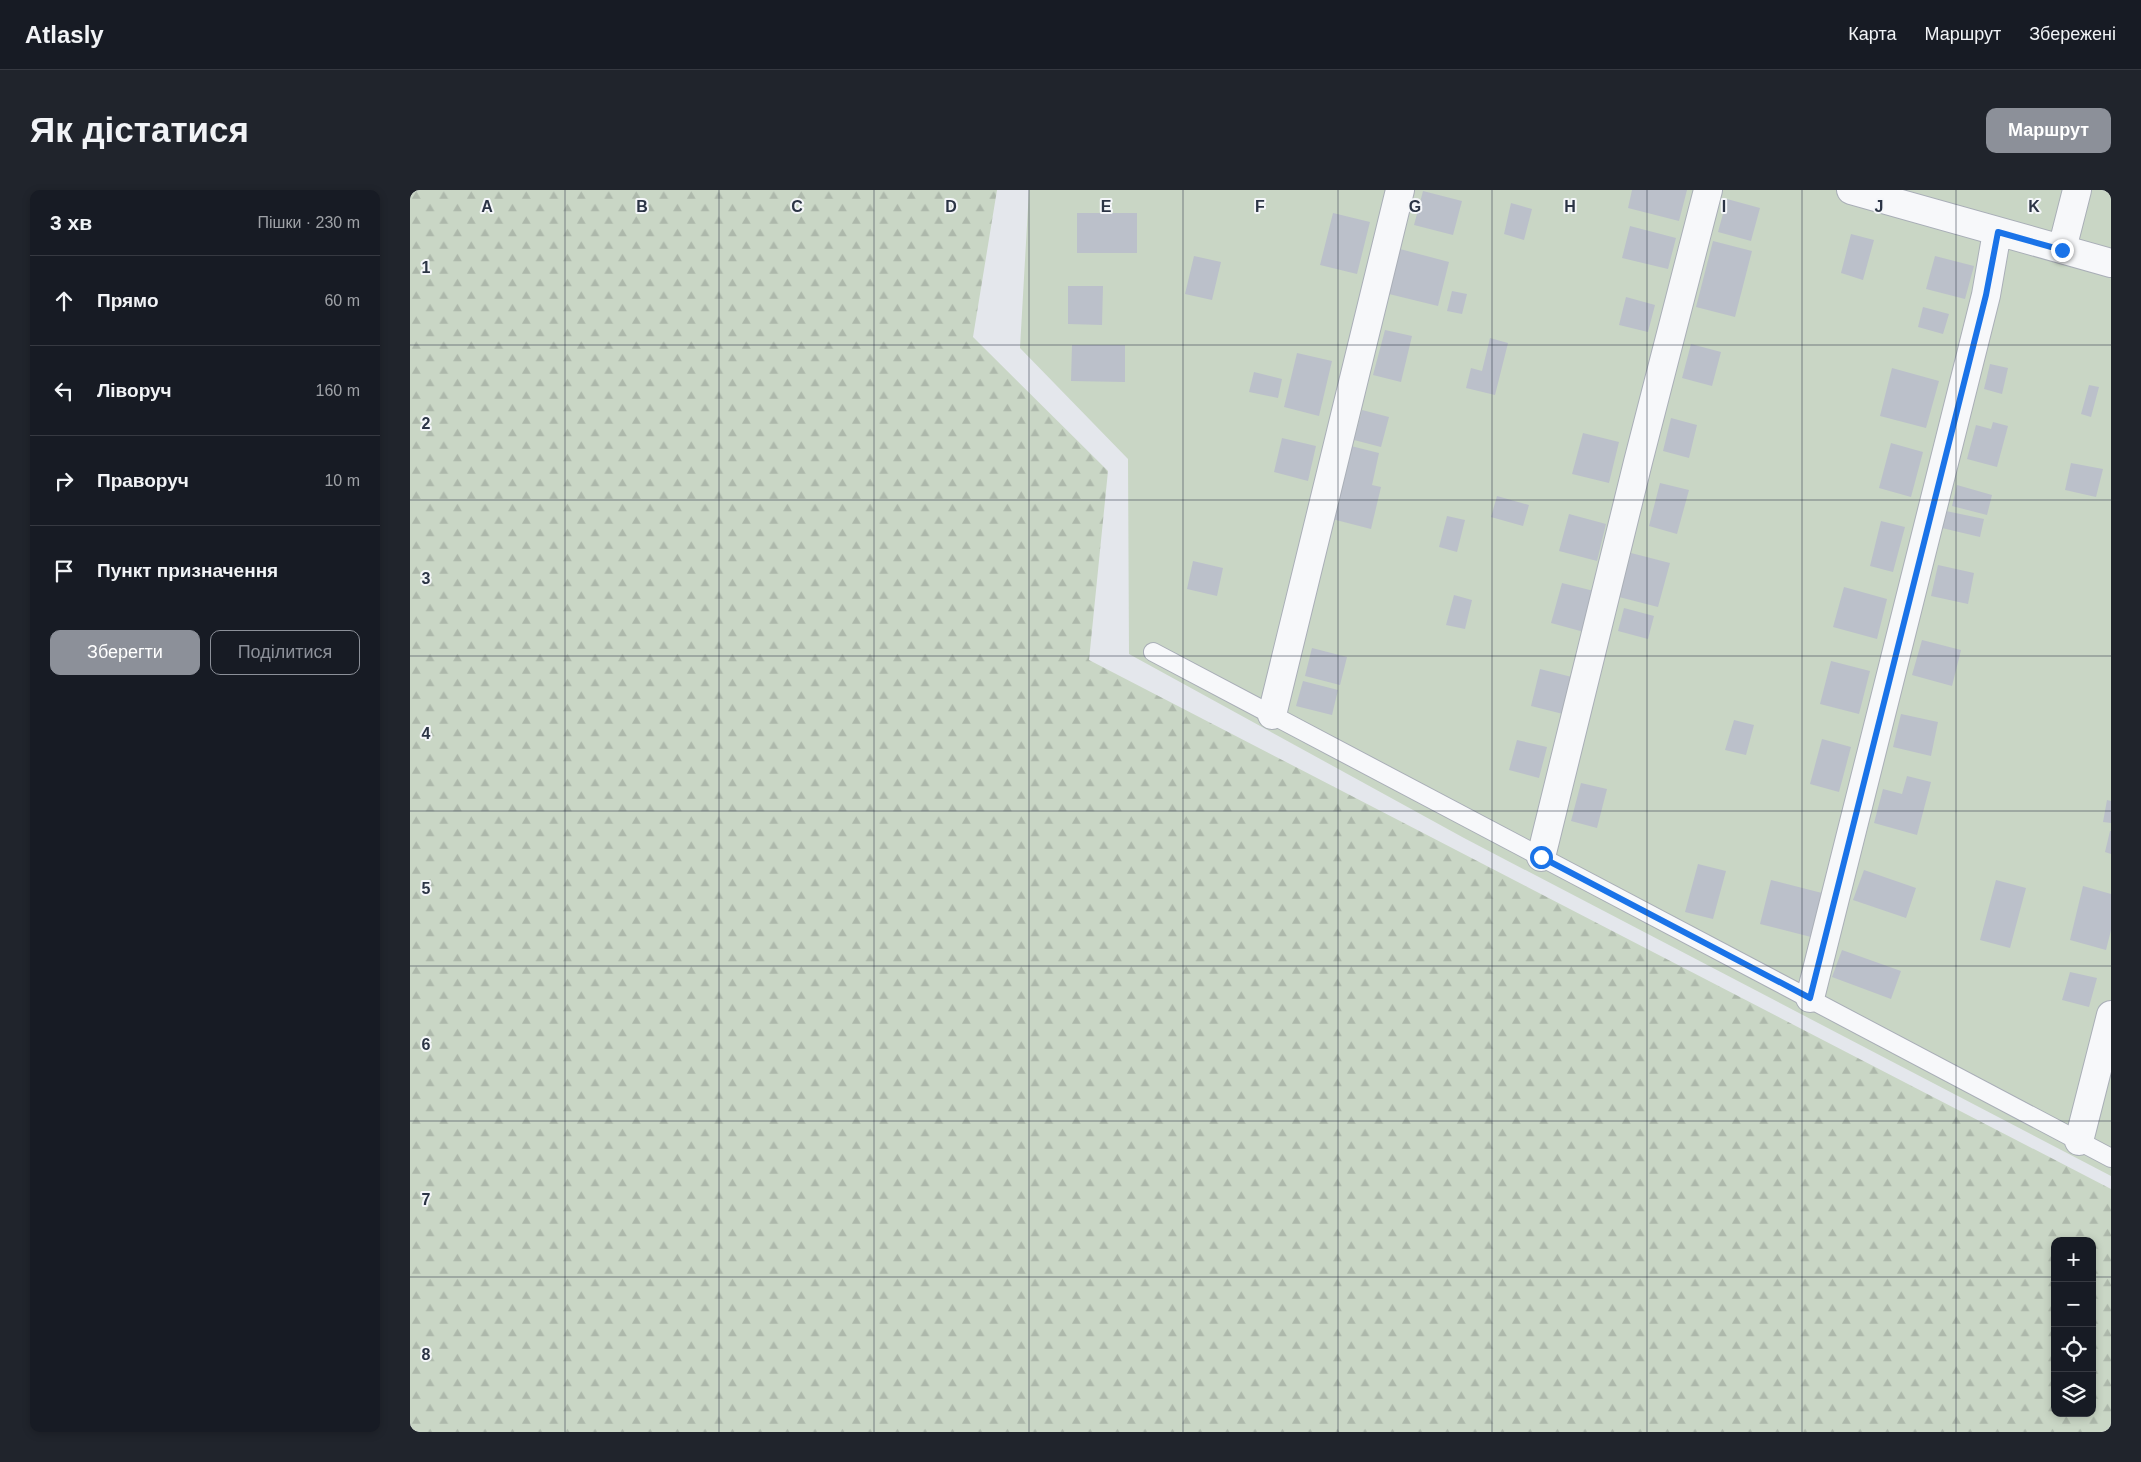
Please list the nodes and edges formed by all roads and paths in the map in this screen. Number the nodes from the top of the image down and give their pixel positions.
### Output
1 (1400, 190) edge
2 (1708, 190) edge
3 (1851, 190) edge
4 (2077, 190) edge
5 (1998, 232) junction
6 (2062, 250) junction
7 (2111, 263) edge
8 (1153, 652) dead end
9 (1272, 715) junction
10 (1541, 857) junction
11 (1810, 998) junction
12 (2111, 1015) edge
13 (2079, 1141) junction
14 (2111, 1158) edge

1 - 9 street
2 - 10 street
3 - 5 street
4 - 6 street
5 - 6 street
5 - 11 street
6 - 7 street
8 - 9 lane
9 - 10 lane
10 - 11 lane
11 - 13 lane
12 - 13 street
13 - 14 lane

